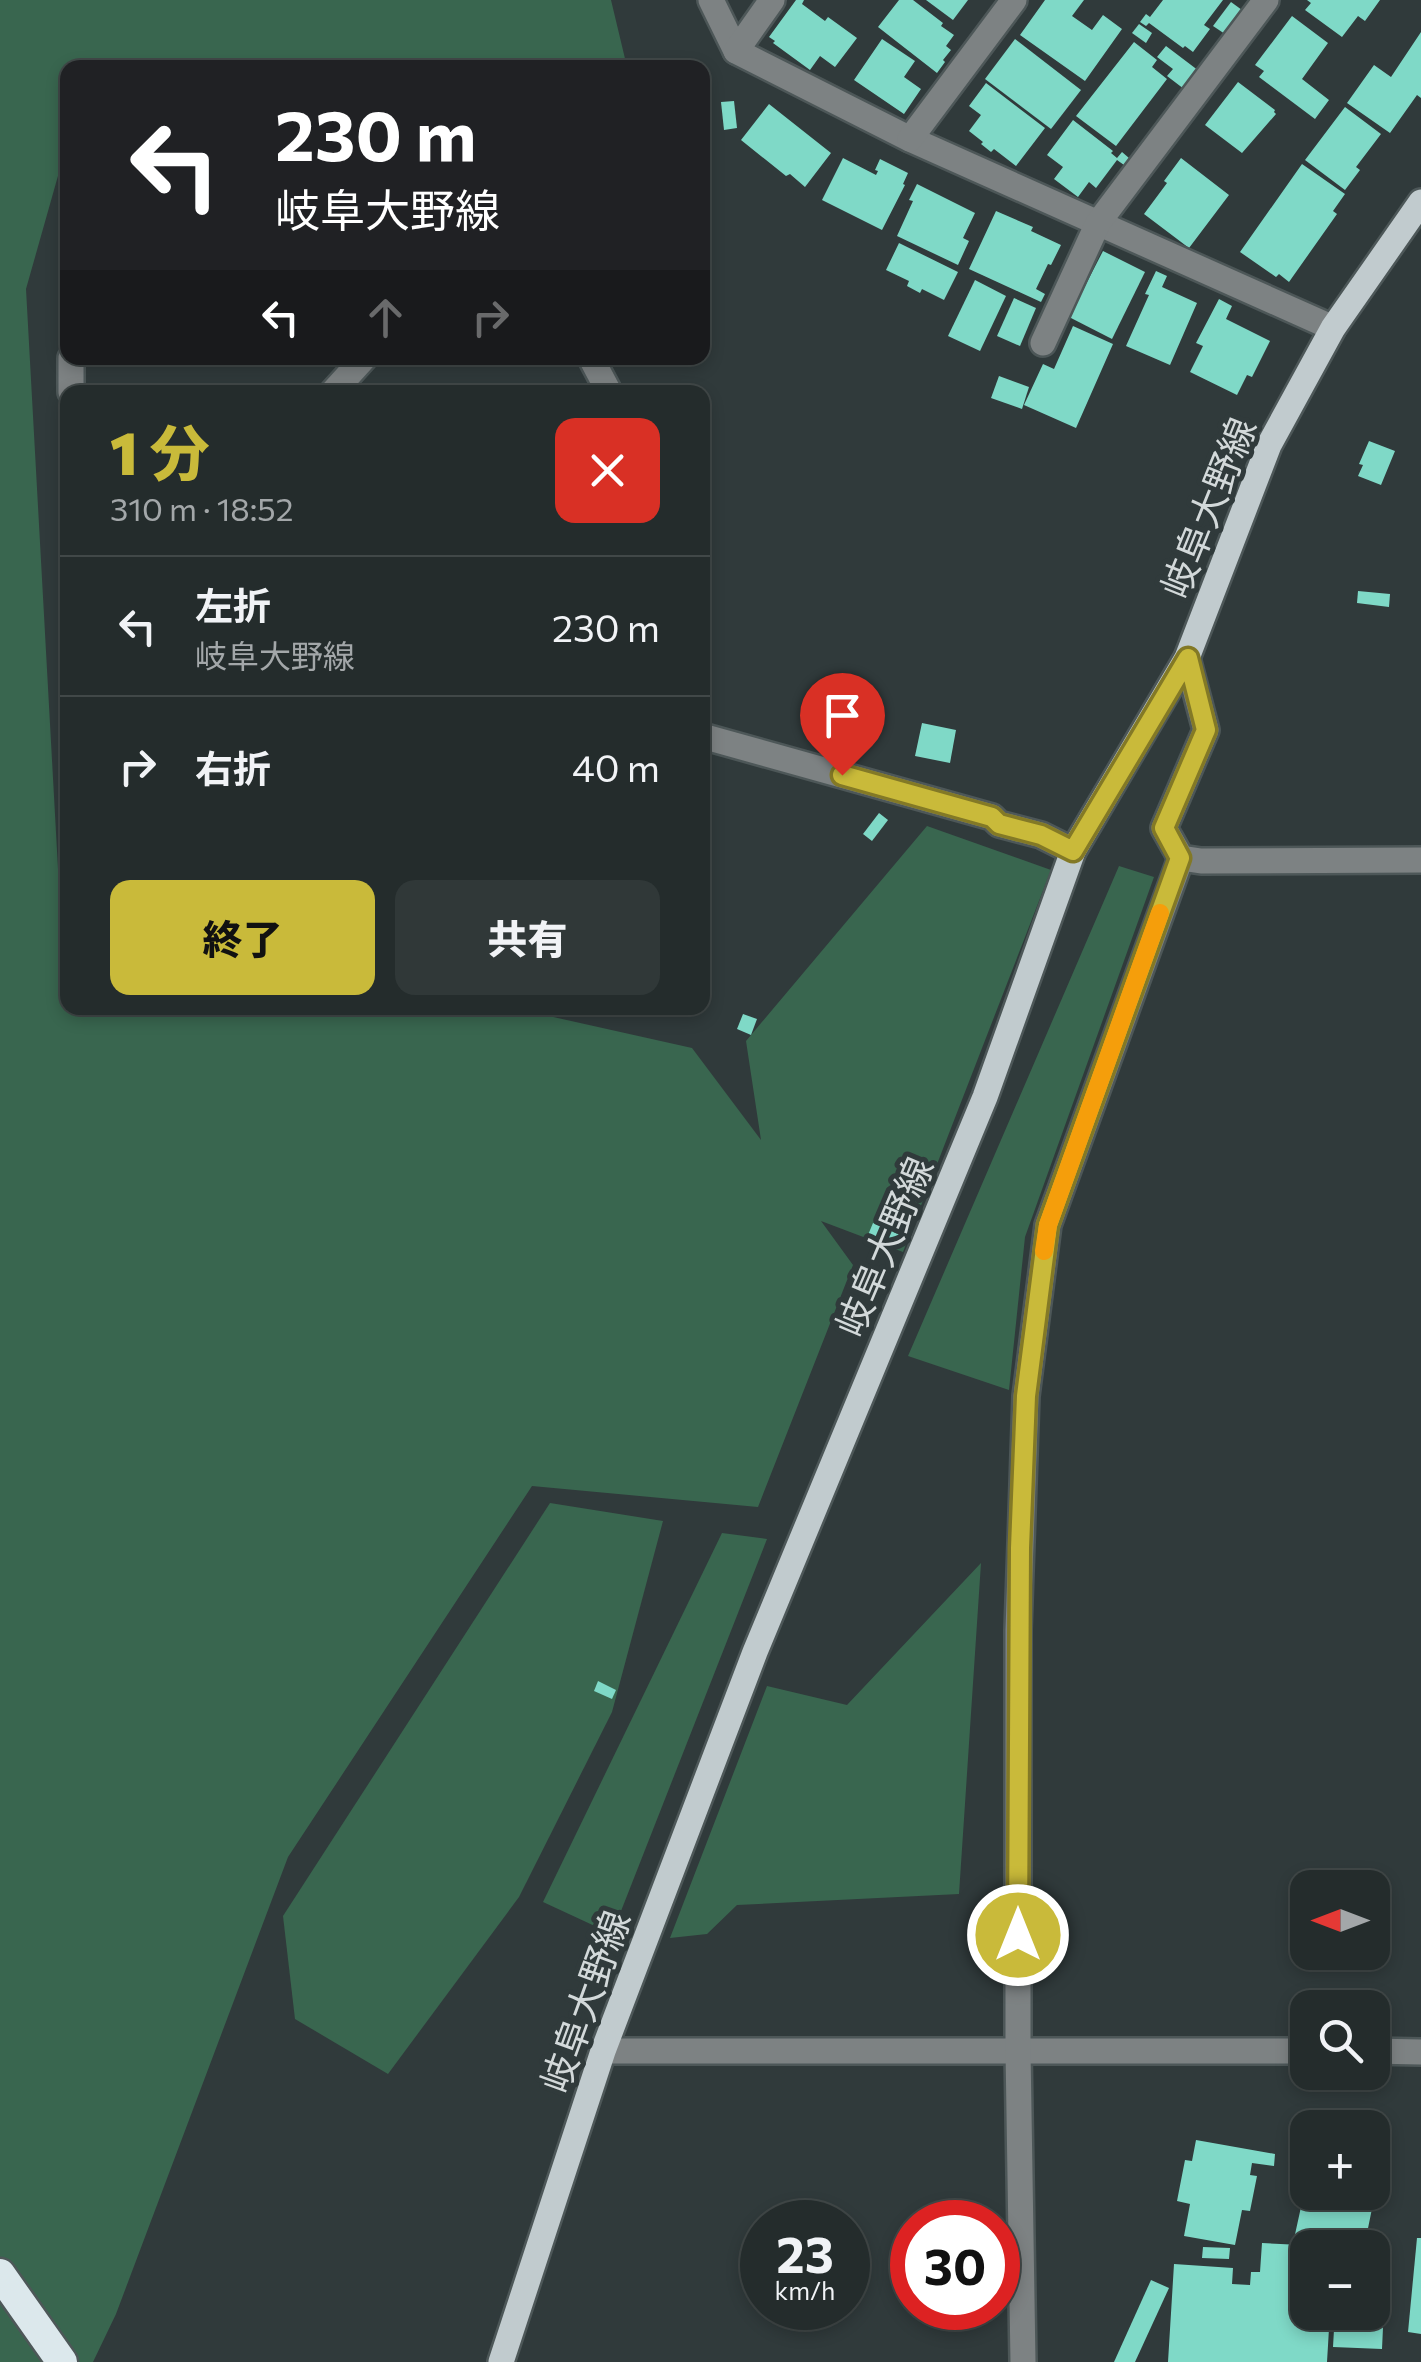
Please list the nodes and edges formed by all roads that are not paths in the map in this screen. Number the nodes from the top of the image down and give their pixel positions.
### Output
1 (711, 0) edge
2 (772, 0) edge
3 (1014, 0) edge
4 (1266, 0) edge
5 (736, 51) junction
6 (910, 138) junction
7 (1421, 202) edge
8 (1098, 223) junction
9 (1333, 328) junction
10 (1042, 343) dead end
11 (358, 365) edge
12 (339, 385) edge
13 (1188, 658) junction
14 (710, 738) edge
15 (1073, 851) junction
16 (1180, 858) junction
17 (1421, 860) edge
18 (1018, 2050) junction
19 (602, 2051) junction
20 (1290, 2051) edge
21 (1390, 2051) edge
22 (1421, 2052) edge
23 (0, 2274) edge
24 (62, 2362) edge
25 (501, 2362) edge
26 (1023, 2362) edge

1 - 5 street
2 - 5 street
3 - 6 street
4 - 8 street
5 - 6 street
6 - 8 street
7 - 9 main road, 岐阜大野線
8 - 9 street
8 - 10 street
9 - 13 main road, 岐阜大野線
11 - 12 street
13 - 15 main road, 岐阜大野線
13 - 16 street
14 - 15 street
15 - 19 main road, 岐阜大野線
16 - 17 street
16 - 18 street
18 - 19 street
18 - 20 street
18 - 26 street
19 - 25 main road, 岐阜大野線
21 - 22 street
23 - 24 highway

